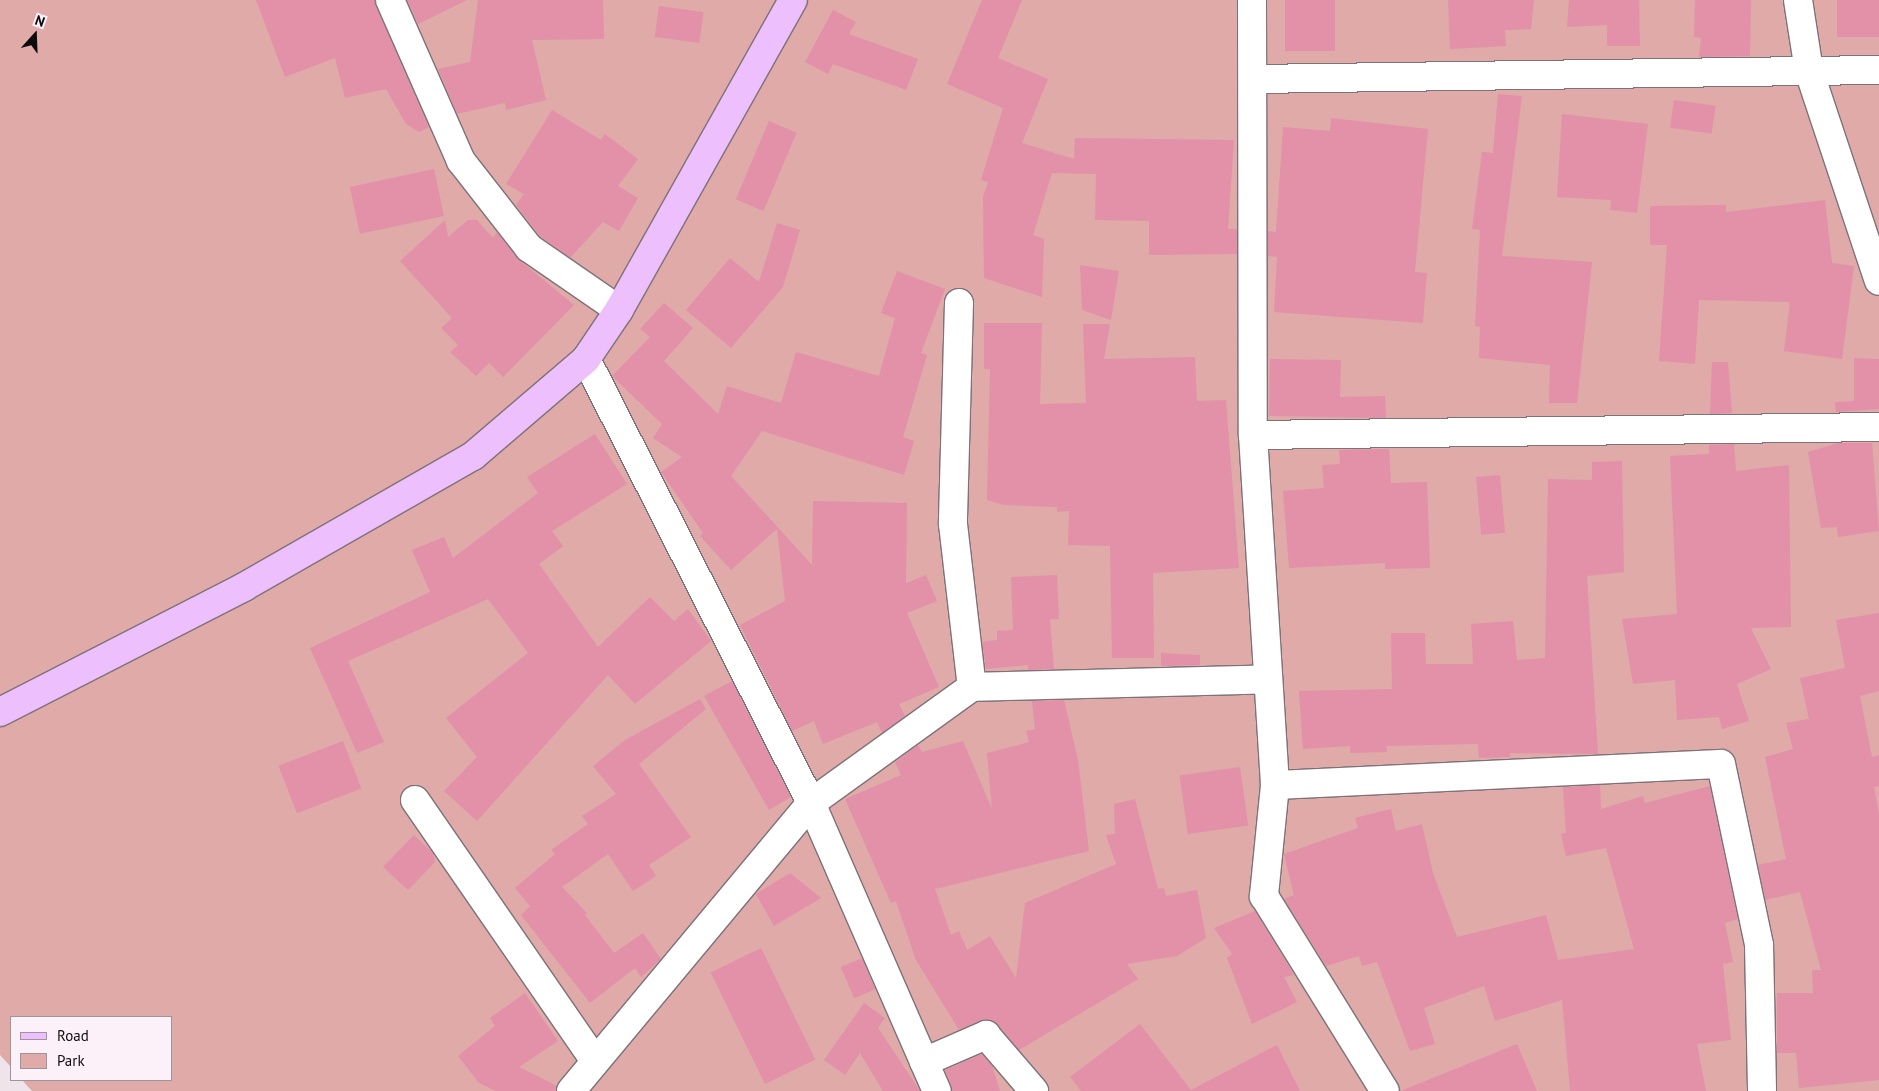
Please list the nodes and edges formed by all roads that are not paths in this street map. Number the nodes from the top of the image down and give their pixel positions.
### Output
1 (390, 0) edge
2 (794, 0) edge
3 (1252, 0) edge
4 (1798, 0) edge
5 (1879, 70) edge
6 (1809, 71) junction
7 (1254, 79) junction
8 (1879, 281) edge
9 (959, 303) dead end
10 (619, 310) junction
11 (586, 359) junction
12 (1879, 427) edge
13 (1253, 435) junction
14 (1268, 679) junction
15 (972, 687) junction
16 (0, 712) edge
17 (1275, 785) junction
18 (415, 800) dead end
19 (811, 804) junction
20 (594, 1059) junction
21 (924, 1062) junction
22 (571, 1091) edge
23 (937, 1091) edge
24 (1034, 1091) edge
25 (1385, 1091) edge
26 (1762, 1091) edge

1 - 10 street
2 - 10 main road
3 - 7 street
4 - 6 street
5 - 6 street
6 - 7 street
6 - 8 street
7 - 13 street
9 - 15 street
10 - 11 main road
11 - 16 main road
11 - 19 street
12 - 13 street
13 - 14 street
14 - 15 street
14 - 17 street
15 - 19 street
17 - 25 street
17 - 26 street
18 - 20 street
19 - 20 street
19 - 21 street
20 - 22 street
21 - 23 street
21 - 24 street

